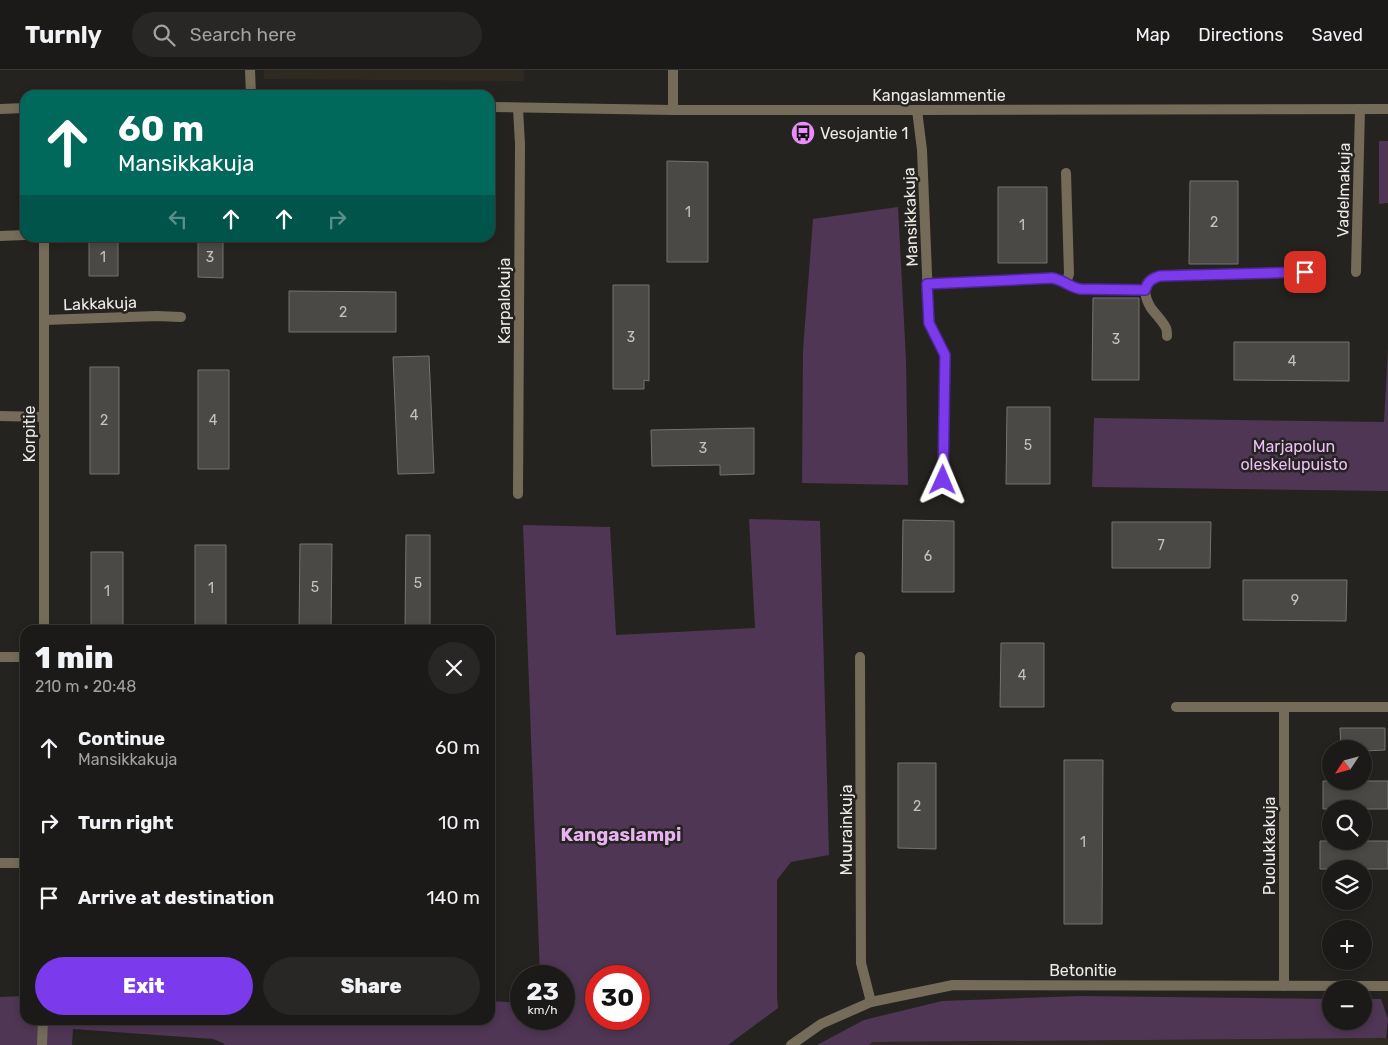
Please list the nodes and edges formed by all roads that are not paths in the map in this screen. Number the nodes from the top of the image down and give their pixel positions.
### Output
1 (250, 70) edge
2 (672, 70) edge
3 (251, 90) edge
4 (0, 108) edge
5 (20, 108) edge
6 (495, 108) edge
7 (518, 108) junction
8 (1360, 109) junction
9 (1388, 109) edge
10 (673, 110) junction
11 (917, 110) junction
12 (1066, 173) dead end
13 (20, 235) edge
14 (0, 236) edge
15 (44, 242) edge
16 (1305, 272) dead end
17 (1356, 272) dead end
18 (1066, 283) junction
19 (927, 284) junction
20 (1145, 290) junction
21 (181, 317) dead end
22 (44, 320) junction
23 (1168, 336) dead end
24 (0, 416) edge
25 (44, 417) junction
26 (943, 480) dead end
27 (518, 494) dead end
28 (44, 625) edge
29 (20, 657) edge
30 (860, 657) dead end
31 (0, 658) edge
32 (1176, 707) dead end
33 (1284, 707) junction
34 (1388, 707) edge
35 (0, 863) edge
36 (20, 863) edge
37 (1284, 986) junction
38 (1388, 986) edge
39 (871, 1002) junction
40 (42, 1025) edge
41 (42, 1045) edge
42 (791, 1045) edge

1 - 3 street
2 - 10 street
4 - 5 street
6 - 7 street, Kangaslammentie
7 - 10 street, Kangaslammentie
7 - 27 street, Karpalokuja
8 - 9 street, Kangaslammentie
8 - 11 street, Kangaslammentie
8 - 17 street, Vadelmakuja
10 - 11 street, Kangaslammentie
11 - 19 street, Mansikkakuja
12 - 18 street
13 - 14 street
15 - 22 street, Korpitie
16 - 20 street
18 - 19 street
18 - 20 street
19 - 26 street, Mansikkakuja
20 - 23 street
21 - 22 street, Lakkakuja
22 - 25 street, Korpitie
24 - 25 street
25 - 28 street, Korpitie
29 - 31 street
30 - 39 street, Muurainkuja
32 - 33 street
33 - 34 street
33 - 37 street, Puolukkakuja
35 - 36 street
37 - 38 street, Betonitie
37 - 39 street, Betonitie
39 - 42 street, Betonitie
40 - 41 street

